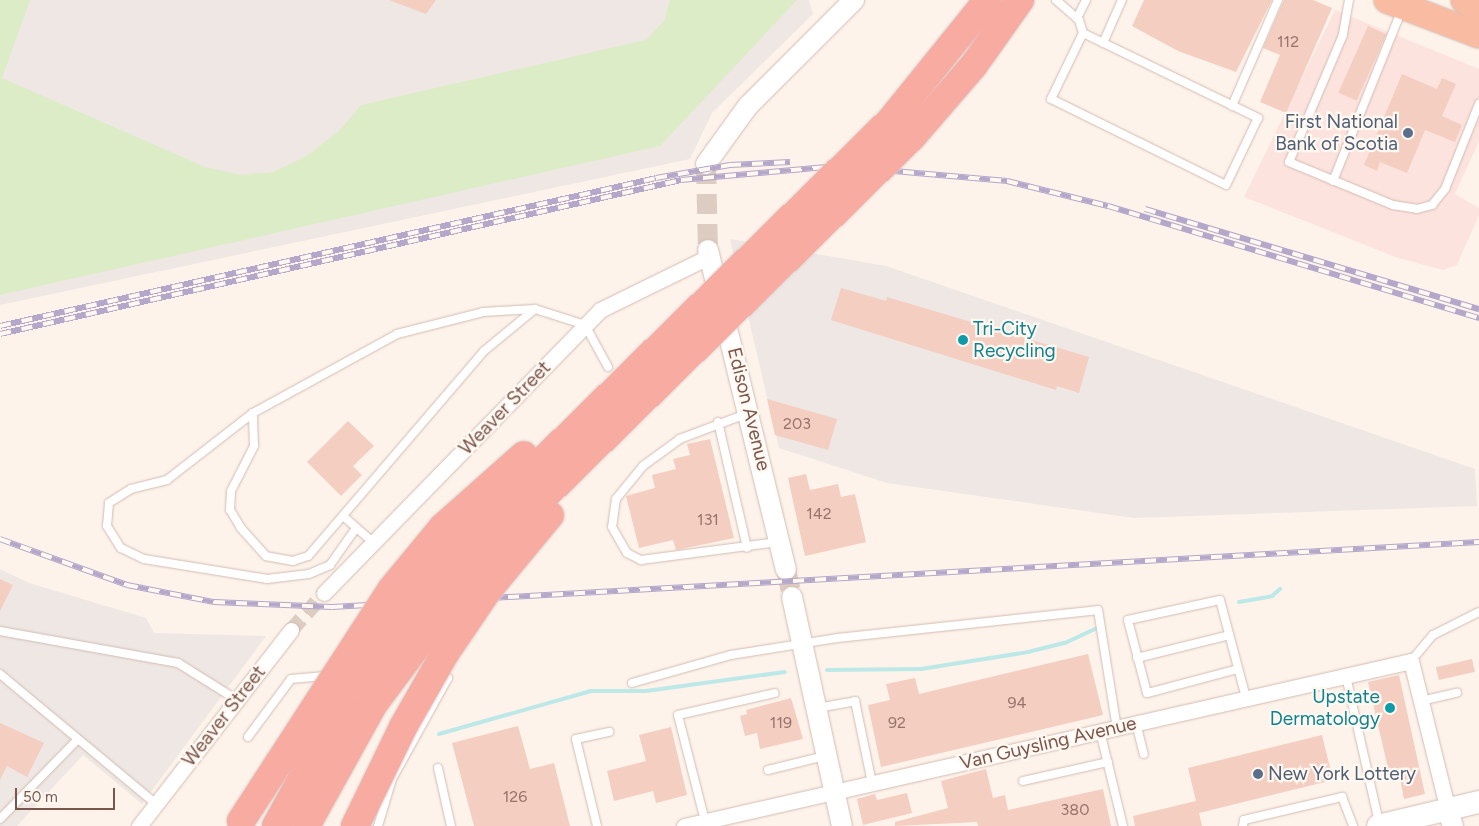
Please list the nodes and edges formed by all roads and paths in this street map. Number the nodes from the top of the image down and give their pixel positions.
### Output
1 (854, 0) edge
2 (988, 0) edge
3 (1020, 0) edge
4 (1056, 0) edge
5 (1086, 0) edge
6 (1122, 0) edge
7 (1278, 0) edge
8 (1349, 0) edge
9 (1464, 0) edge
10 (1395, 3) edge
11 (1479, 10) edge
12 (1077, 18) junction
13 (1083, 32) junction
14 (1479, 35) edge
15 (1103, 43) junction
16 (1479, 104) edge
17 (1232, 106) junction
18 (706, 164) tunnel mouth
19 (1333, 181) junction
20 (709, 253) joint
21 (535, 309) junction
22 (585, 325) junction
23 (669, 338) junction
24 (688, 357) junction
25 (608, 367) dead end
26 (253, 413) junction
27 (750, 413) junction
28 (718, 422) junction
29 (343, 516) junction
30 (356, 528) junction
31 (780, 542) junction
32 (374, 543) junction
33 (747, 548) junction
34 (786, 570) tunnel mouth
35 (324, 592) tunnel mouth
36 (792, 597) tunnel mouth
37 (1479, 612) edge
38 (291, 630) tunnel mouth
39 (0, 631) edge
40 (1229, 635) junction
41 (802, 646) junction
42 (1138, 658) junction
43 (1411, 662) junction
44 (1238, 669) junction
45 (0, 674) edge
46 (1346, 676) junction
47 (372, 677) dead end
48 (381, 677) dead end
49 (410, 678) dead end
50 (420, 678) dead end
51 (632, 682) dead end
52 (775, 692) dead end
53 (1457, 692) dead end
54 (1246, 698) junction
55 (237, 700) junction
56 (1421, 701) junction
57 (815, 709) junction
58 (1136, 723) junction
59 (1117, 728) junction
60 (1100, 731) junction
61 (609, 732) dead end
62 (248, 737) dead end
63 (77, 740) junction
64 (1144, 754) dead end
65 (825, 756) junction
66 (1108, 762) junction
67 (438, 768) dead end
68 (768, 770) dead end
69 (1023, 781) dead end
70 (872, 783) junction
71 (833, 791) junction
72 (1479, 802) edge
73 (156, 804) junction
74 (1451, 818) edge
75 (0, 819) edge
76 (241, 821) dead end
77 (705, 821) junction
78 (139, 826) edge
79 (276, 826) edge
80 (306, 826) edge
81 (355, 826) edge
82 (378, 826) edge
83 (451, 826) edge
84 (597, 826) edge
85 (684, 826) edge
86 (842, 826) edge
87 (1123, 826) edge
88 (1243, 826) edge
89 (1353, 826) edge
90 (1379, 826) edge

1 - 18 street
2 - 23 highway, bridge
3 - 24 highway, bridge
4 - 12 lane
5 - 12 lane
6 - 15 lane
7 - 17 lane
8 - 19 lane
9 - 11 highway
10 - 14 highway
10 - 19 lane
12 - 13 lane
13 - 15 lane
13 - 17 lane
15 - 17 lane
16 - 19 lane
20 - 22 street, Weaver Street
20 - 27 street, Edison Avenue
21 - 22 lane
21 - 26 lane
21 - 29 lane
22 - 25 lane
22 - 32 street, Weaver Street
23 - 76 highway, bridge
23 - 79 highway, bridge
24 - 80 highway, bridge
24 - 81 highway, bridge
26 - 29 lane
26 - 30 lane
27 - 28 lane
27 - 31 street, Edison Avenue
28 - 33 lane
28 - 33 lane
29 - 30 lane
30 - 32 lane
31 - 33 lane
31 - 34 street, Edison Avenue
32 - 35 street, Weaver Street
36 - 41 street
37 - 43 lane
38 - 55 street, Weaver Street
39 - 55 lane
40 - 42 lane
40 - 42 lane
40 - 44 lane
41 - 51 lane
41 - 57 street
41 - 59 lane
42 - 44 lane
43 - 46 street, Van Guysling Avenue
43 - 56 street
44 - 54 lane
45 - 63 lane
46 - 54 street, Van Guysling Avenue
46 - 90 lane
47 - 62 lane
48 - 49 lane
50 - 82 lane
52 - 77 lane
53 - 56 lane
54 - 58 street, Van Guysling Avenue
55 - 73 street, Weaver Street
56 - 74 street
57 - 65 street
57 - 70 lane
58 - 59 street, Van Guysling Avenue
58 - 64 lane
59 - 60 street, Van Guysling Avenue
60 - 66 lane
60 - 70 street, Van Guysling Avenue
61 - 84 lane
63 - 73 lane
63 - 75 lane
65 - 68 lane
65 - 71 street
66 - 69 lane
66 - 87 lane
67 - 83 lane
70 - 71 street, Van Guysling Avenue
71 - 77 street, Van Guysling Avenue
71 - 86 street
72 - 74 main road
73 - 78 street, Weaver Street
74 - 90 main road
77 - 85 street, Van Guysling Avenue
88 - 89 lane

